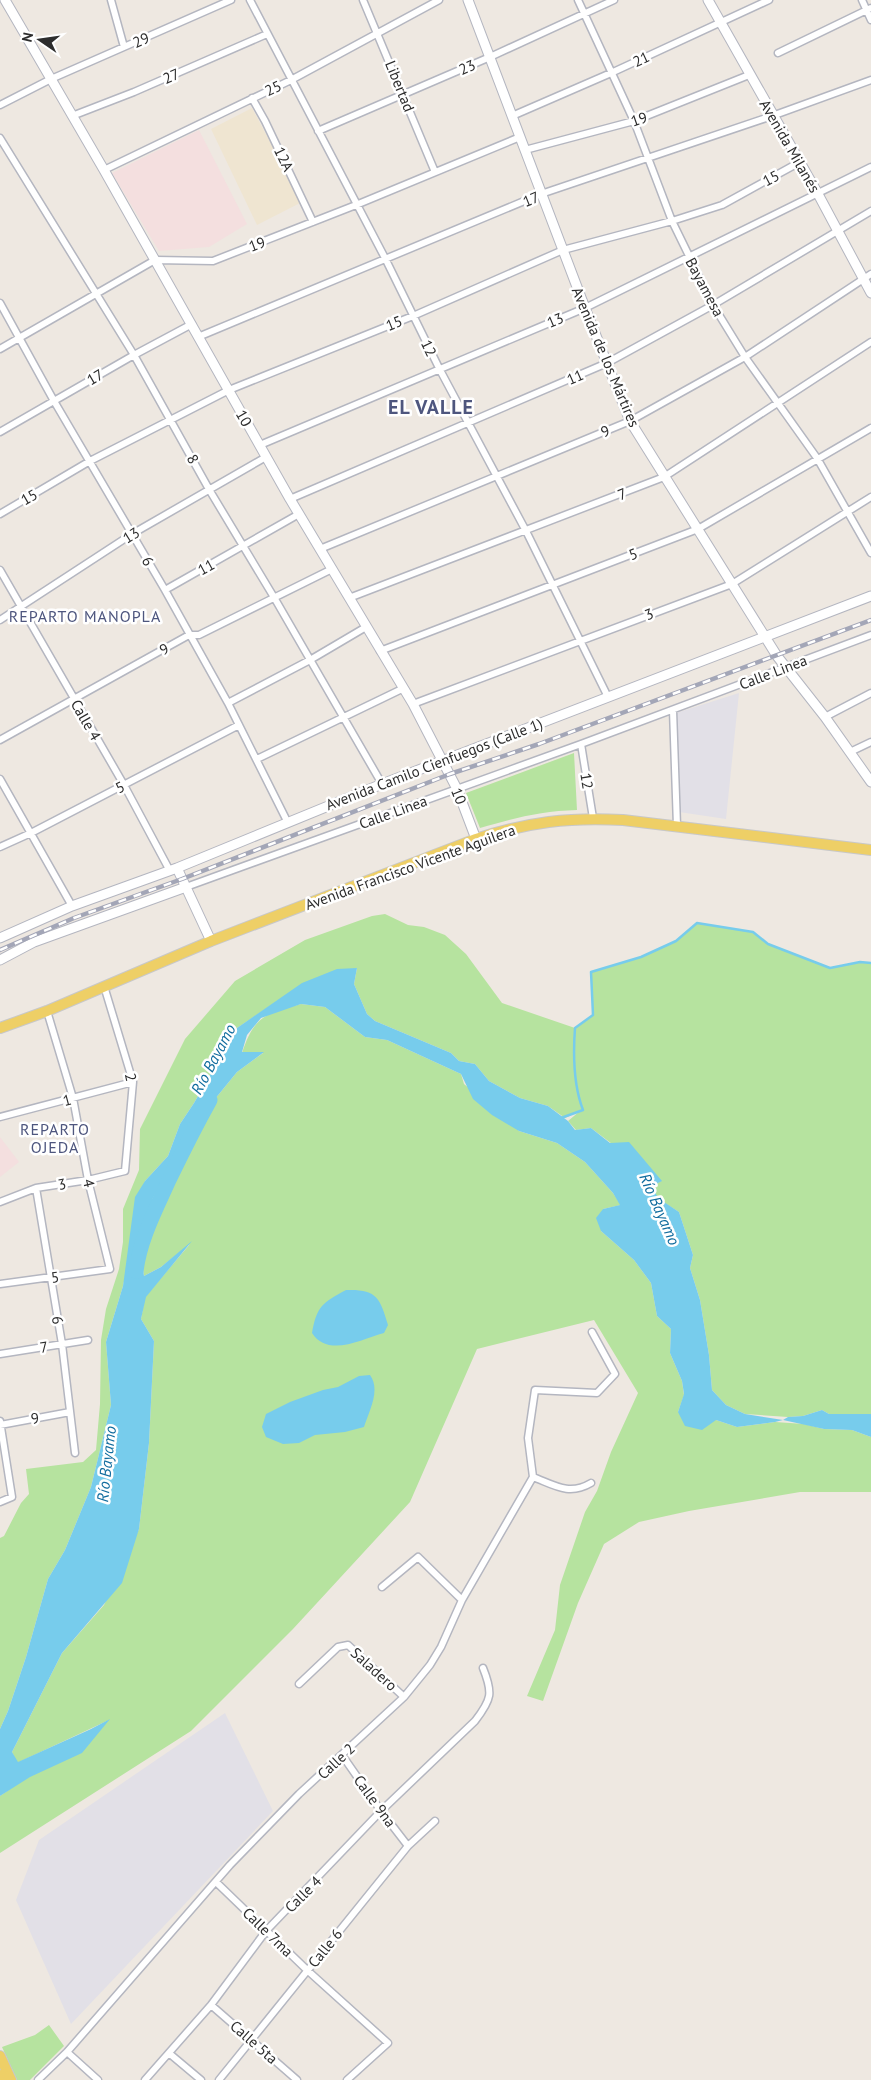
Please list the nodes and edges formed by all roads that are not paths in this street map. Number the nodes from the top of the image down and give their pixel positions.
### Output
1 (5, 0) edge
2 (111, 0) edge
3 (231, 0) edge
4 (250, 0) edge
5 (363, 0) edge
6 (439, 0) edge
7 (468, 0) edge
8 (578, 0) edge
9 (614, 0) edge
10 (708, 0) edge
11 (769, 0) edge
12 (862, 0) edge
13 (869, 9) edge
14 (584, 14) junction
15 (871, 20) edge
16 (720, 23) junction
17 (377, 32) junction
18 (267, 34) junction
19 (124, 47) junction
20 (778, 53) dead end
21 (490, 57) junction
22 (611, 73) junction
23 (749, 75) junction
24 (51, 79) junction
25 (291, 80) junction
26 (871, 80) edge
27 (404, 95) junction
28 (252, 98) junction
29 (0, 105) edge
30 (72, 116) junction
31 (512, 116) junction
32 (772, 116) junction
33 (634, 121) junction
34 (318, 131) junction
35 (520, 137) junction
36 (0, 138) edge
37 (525, 150) junction
38 (648, 158) junction
39 (800, 162) junction
40 (871, 168) edge
41 (104, 170) junction
42 (435, 172) junction
43 (541, 194) junction
44 (818, 194) junction
45 (356, 205) junction
46 (871, 211) edge
47 (672, 221) junction
48 (314, 222) junction
49 (837, 230) junction
50 (563, 250) junction
51 (385, 258) junction
52 (689, 258) junction
53 (155, 260) junction
54 (867, 276) edge
55 (871, 293) edge
56 (98, 295) junction
57 (0, 303) edge
58 (713, 305) junction
59 (585, 308) junction
60 (413, 316) junction
61 (192, 324) junction
62 (198, 337) junction
63 (20, 338) junction
64 (871, 342) edge
65 (0, 349) edge
66 (134, 355) junction
67 (745, 357) junction
68 (607, 363) junction
69 (440, 370) junction
70 (229, 390) junction
71 (54, 401) junction
72 (777, 402) junction
73 (171, 419) junction
74 (630, 421) junction
75 (468, 424) junction
76 (871, 428) edge
77 (0, 432) edge
78 (260, 445) junction
79 (266, 457) junction
80 (817, 458) junction
81 (90, 461) junction
82 (497, 476) junction
83 (664, 477) junction
84 (210, 491) junction
85 (871, 496) edge
86 (290, 499) junction
87 (848, 511) junction
88 (0, 514) edge
89 (299, 514) junction
90 (698, 529) junction
91 (526, 531) junction
92 (132, 534) junction
93 (243, 546) junction
94 (320, 549) junction
95 (871, 553) edge
96 (332, 569) junction
97 (0, 570) edge
98 (732, 584) junction
99 (552, 586) junction
100 (165, 590) junction
101 (871, 596) edge
102 (349, 598) junction
103 (275, 599) junction
104 (21, 608) junction
105 (0, 620) edge
106 (366, 626) junction
107 (871, 635) edge
108 (189, 636) junction
109 (765, 636) junction
110 (580, 639) junction
111 (380, 650) junction
112 (310, 660) junction
113 (785, 667) junction
114 (404, 688) junction
115 (871, 693) edge
116 (608, 696) junction
117 (73, 698) junction
118 (228, 703) junction
119 (413, 704) junction
120 (673, 710) junction
121 (825, 717) junction
122 (344, 718) junction
123 (239, 725) junction
124 (0, 740) edge
125 (871, 742) edge
126 (581, 744) junction
127 (850, 752) junction
128 (257, 759) junction
129 (443, 760) junction
130 (0, 779) edge
131 (871, 782) edge
132 (382, 784) junction
133 (124, 785) junction
134 (457, 789) junction
135 (593, 818) junction
136 (288, 823) junction
137 (677, 826) junction
138 (31, 833) junction
139 (476, 839) junction
140 (0, 848) edge
141 (871, 850) edge
142 (174, 869) junction
143 (186, 887) junction
144 (72, 906) junction
145 (0, 938) edge
146 (211, 941) junction
147 (0, 960) edge
148 (104, 986) junction
149 (47, 1010) junction
150 (0, 1028) edge
151 (134, 1082) junction
152 (73, 1098) junction
153 (0, 1117) edge
154 (124, 1171) joint
155 (88, 1180) junction
156 (36, 1188) junction
157 (0, 1202) edge
158 (110, 1269) joint
159 (51, 1277) junction
160 (0, 1284) edge
161 (592, 1332) dead end
162 (88, 1340) dead end
163 (62, 1344) junction
164 (0, 1354) edge
165 (70, 1412) junction
166 (0, 1421) edge
167 (0, 1425) edge
168 (75, 1453) dead end
169 (533, 1477) junction
170 (590, 1483) dead end
171 (0, 1502) edge
172 (382, 1587) dead end
173 (462, 1600) junction
174 (483, 1668) dead end
175 (299, 1684) dead end
176 (404, 1697) junction
177 (342, 1755) junction
178 (381, 1811) junction
179 (436, 1821) dead end
180 (408, 1846) junction
181 (216, 1882) junction
182 (266, 1931) junction
183 (307, 1970) junction
184 (211, 2004) junction
185 (251, 2040) junction
186 (67, 2052) junction
187 (170, 2054) junction
188 (0, 2056) edge
189 (0, 2075) edge
190 (2, 2080) edge
191 (11, 2080) edge
192 (38, 2080) edge
193 (98, 2080) edge
194 (145, 2080) edge
195 (202, 2080) edge
196 (219, 2080) edge
197 (297, 2080) edge
198 (347, 2080) edge

1 - 24 street, 10
2 - 19 street
3 - 19 street, 29
4 - 18 street, 12
5 - 17 street, Libertad
6 - 17 street, 25
7 - 21 street, Avenida de los Mártires
8 - 14 street, Bayamesa
9 - 14 street, 23
10 - 16 street, Avenida Milanés
11 - 16 street, 21
12 - 13 street
13 - 15 street
13 - 20 street
14 - 21 street, 23
14 - 22 street, Bayamesa
16 - 22 street, 21
16 - 23 street, Avenida Milanés
17 - 25 street, 25
17 - 27 street, Libertad
18 - 25 street, 12
18 - 30 street, 27
19 - 24 street, 29
21 - 27 street, 23
21 - 31 street, Avenida de los Mártires
22 - 31 street, 21
22 - 33 street, Bayamesa
23 - 32 street, Avenida Milanés
23 - 33 street, 19
24 - 29 street
24 - 30 street, 10
25 - 28 street, 25
25 - 34 street, 12
26 - 32 street, 17
27 - 34 street, 23
27 - 42 street, Libertad
28 - 41 street, 25
28 - 48 street, 12A
30 - 41 street, 10
31 - 35 street, Avenida de los Mártires
32 - 38 street, 17
32 - 39 street, Avenida Milanés
33 - 37 street, 19
33 - 38 street, Bayamesa
34 - 45 street, 12
35 - 37 street, Avenida de los Mártires
35 - 42 street, 19
36 - 56 street, 8
37 - 43 street, Avenida de los Mártires
38 - 43 street, 17
38 - 47 street, Bayamesa
39 - 44 street, Avenida Milanés
39 - 47 street, 15
40 - 44 street, 13
41 - 53 street, 10
42 - 45 street, 19
43 - 50 street, Avenida de los Mártires
43 - 51 street, 17
44 - 49 street, Avenida Milanés
44 - 52 street, 13
45 - 48 street, 19
45 - 51 street, 12
46 - 49 street, 11
47 - 50 street, 15
47 - 52 street, Bayamesa
48 - 53 street, 19
49 - 54 street, Avenida Milanés
49 - 58 street, 11
50 - 59 street, Avenida de los Mártires
50 - 60 street, 15
51 - 60 street, 12
51 - 62 street, 17
52 - 58 street, Bayamesa
52 - 59 street, 13
53 - 56 street
53 - 61 street, 10
54 - 55 street, Avenida Milanés
54 - 67 street, 9
56 - 63 street
56 - 66 street, 8
57 - 63 street, 6
58 - 67 street, Bayamesa
58 - 68 street, 11
59 - 68 street, Avenida de los Mártires
59 - 69 street, 13
60 - 69 street, 12
60 - 70 street, 15
61 - 62 street, 10
61 - 66 street, 17
62 - 70 street, 10
63 - 65 street
63 - 71 street, 6
64 - 72 street, 7
66 - 71 street, 17
66 - 73 street, 8
67 - 72 street, Bayamesa
67 - 74 street, 9
68 - 74 street, Avenida de los Mártires
68 - 75 street, 11
69 - 75 street, 12
69 - 78 street, 13
70 - 73 street, 15
70 - 78 street, 10
71 - 77 street, 17
71 - 81 street, 6
72 - 80 street, Bayamesa
72 - 83 street, 7
73 - 81 street, 15
73 - 84 street, 8
74 - 82 street, 9
74 - 83 street, Avenida de los Mártires
75 - 82 street, 12
75 - 86 street, 11
76 - 80 street, 5
78 - 79 street, 10
79 - 84 street, 13
79 - 86 street, 10
80 - 87 street, Bayamesa
80 - 90 street, 5
81 - 88 street, 15
81 - 92 street, 6
82 - 91 street, 12
82 - 94 street, 9
83 - 90 street, Avenida de los Mártires
83 - 91 street, 7
84 - 92 street, 13
84 - 93 street, 8
85 - 87 street, 3
86 - 89 street, 10
87 - 95 street, Bayamesa
87 - 98 street, 3
89 - 93 street, 11
89 - 94 street, 10
90 - 98 street, Avenida de los Mártires
90 - 99 street, 5
91 - 99 street, 12
91 - 102 street, 7
92 - 100 street, 6
92 - 104 street, 13
93 - 100 street, 11
93 - 103 street, 8
94 - 96 street, 10
96 - 102 street, 10
96 - 103 street, 9
97 - 104 street, Calle 4
98 - 109 street, Avenida de los Mártires
98 - 110 street, 3
99 - 110 street, 12
99 - 111 street, 5
100 - 108 street, 6
101 - 109 street, Avenida Camilo Cienfuegos (Calle 1)
102 - 106 street, 10
103 - 108 street, 9
103 - 112 street, 8
104 - 105 street, 13
104 - 117 street, Calle 4
106 - 111 street, 10
106 - 112 street
107 - 113 street, Calle Linea
108 - 117 street, 9
108 - 118 street, 6
109 - 113 street, Avenida de los Mártires
109 - 116 street, Avenida Camilo Cienfuegos (Calle 1)
110 - 116 street, 12
110 - 119 street, 3
111 - 114 street, 10
112 - 118 street
112 - 122 street, 8
113 - 120 street, Calle Linea
113 - 121 street, Avenida de los Mártires
114 - 119 street, 10
114 - 122 street
115 - 121 street
116 - 129 street, Avenida Camilo Cienfuegos (Calle 1)
117 - 124 street, 9
117 - 133 street, Calle 4
118 - 123 street, 6
119 - 129 street, 10
120 - 126 street, Calle Linea
120 - 137 street
121 - 127 street, Avenida de los Mártires
122 - 128 street
122 - 132 street, 8
123 - 128 street, 6
123 - 133 street, 5
125 - 127 street
126 - 134 street, Calle Linea
126 - 135 street, 12
127 - 131 street, Avenida de los Mártires
128 - 136 street, 6
129 - 132 street, Avenida Camilo Cienfuegos (Calle 1)
129 - 134 street, 10
130 - 138 street
132 - 136 street, Avenida Camilo Cienfuegos (Calle 1)
133 - 138 street, 5
133 - 142 street, Calle 4
134 - 139 street, 10
134 - 143 street, Calle Linea
135 - 137 main road, Avenida Francisco Vicente Aguilera
135 - 139 main road, Avenida Francisco Vicente Aguilera
136 - 142 street, Avenida Camilo Cienfuegos (Calle 1)
137 - 141 main road, Avenida Francisco Vicente Aguilera
138 - 140 street, 5
138 - 144 street
139 - 146 main road, Avenida Francisco Vicente Aguilera
142 - 143 street, Calle 4
142 - 144 street, Avenida Camilo Cienfuegos (Calle 1)
143 - 146 street, Calle 4
143 - 147 street, Calle Linea
144 - 145 street, Avenida Camilo Cienfuegos (Calle 1)
146 - 148 main road, Avenida Francisco Vicente Aguilera
148 - 149 main road, Avenida Francisco Vicente Aguilera
148 - 151 street, 2
149 - 150 main road, Avenida Francisco Vicente Aguilera
149 - 152 street, 4
151 - 152 street, 1
151 - 154 street, 2
152 - 153 street, 1
152 - 155 street, 4
154 - 155 street, 3
155 - 156 street, 3
155 - 158 street, 4
156 - 157 street, 3
156 - 159 street, 6
158 - 159 street, 5
159 - 160 street, 5
159 - 163 street, 6
161 - 169 street
162 - 163 street, 7
163 - 164 street, 7
163 - 165 street, 6
165 - 167 street, 9
165 - 168 street, 6
166 - 167 street
167 - 171 street
169 - 170 street
169 - 173 street, Calle 2
172 - 173 street
173 - 176 street, Calle 2
174 - 178 street, Calle 4
175 - 176 street, Saladero
176 - 177 street, Calle 2
177 - 178 street, Calle 9na
177 - 181 street, Calle 2
178 - 180 street, Calle 9na
178 - 182 street, Calle 4
179 - 180 street, Calle 6
180 - 183 street, Calle 6
181 - 182 street, Calle 7ma
181 - 186 street, Calle 2
182 - 183 street, Calle 7ma
182 - 184 street, Calle 4
183 - 185 street, Calle 6
183 - 198 street, Calle 7ma
184 - 185 street, Calle 5ta
184 - 187 street, Calle 4
185 - 196 street, Calle 6
185 - 197 street, Calle 5ta
186 - 192 street, Calle 2
186 - 193 street
187 - 194 street, Calle 4
187 - 195 street
188 - 191 main road
189 - 190 main road

